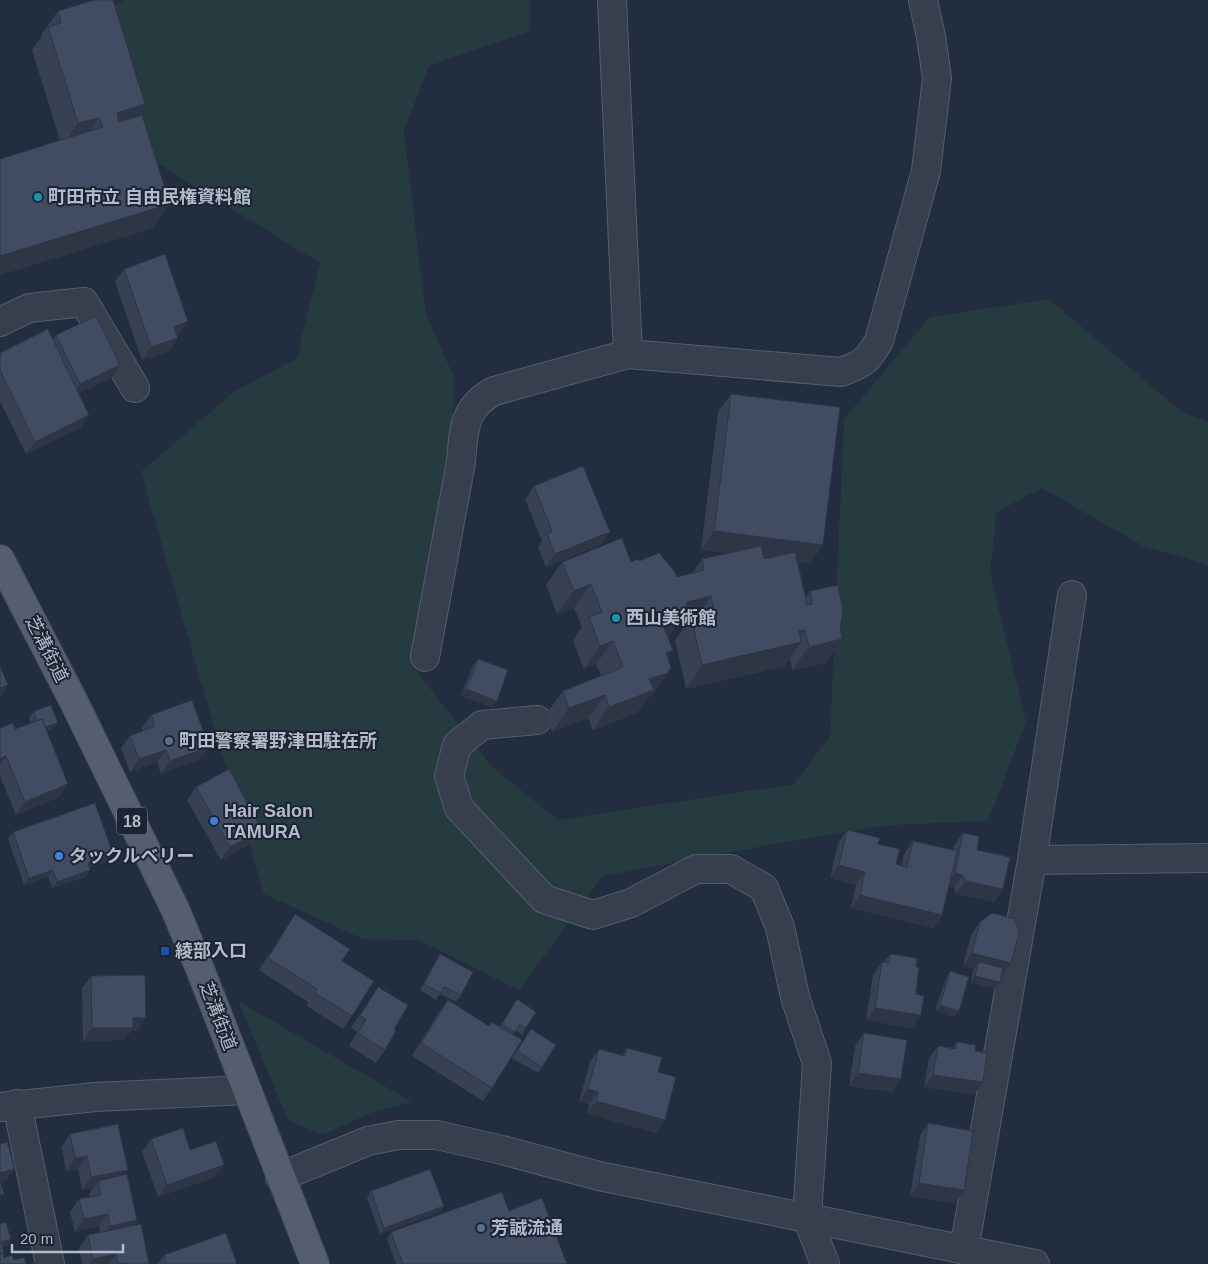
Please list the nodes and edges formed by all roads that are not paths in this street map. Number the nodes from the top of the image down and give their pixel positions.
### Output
1 (612, 0) edge
2 (923, 0) edge
3 (0, 322) edge
4 (628, 354) junction
5 (135, 388) dead end
6 (0, 559) edge
7 (1072, 595) dead end
8 (425, 657) dead end
9 (537, 720) dead end
10 (1208, 858) edge
11 (1032, 860) junction
12 (247, 1090) junction
13 (9, 1106) edge
14 (280, 1177) junction
15 (807, 1217) junction
16 (964, 1250) junction
17 (50, 1264) edge
18 (315, 1264) edge
19 (825, 1264) edge
20 (1035, 1264) edge

1 - 4 street
2 - 4 street
3 - 5 street
4 - 8 street
6 - 12 main road, 芝溝街道 / 18
7 - 11 street
9 - 15 street
10 - 11 street
11 - 16 street
12 - 13 street
12 - 14 main road, 芝溝街道 / 18
13 - 17 street
14 - 15 street
14 - 18 main road, 芝溝街道 / 18
15 - 16 street
15 - 19 street
16 - 20 street

